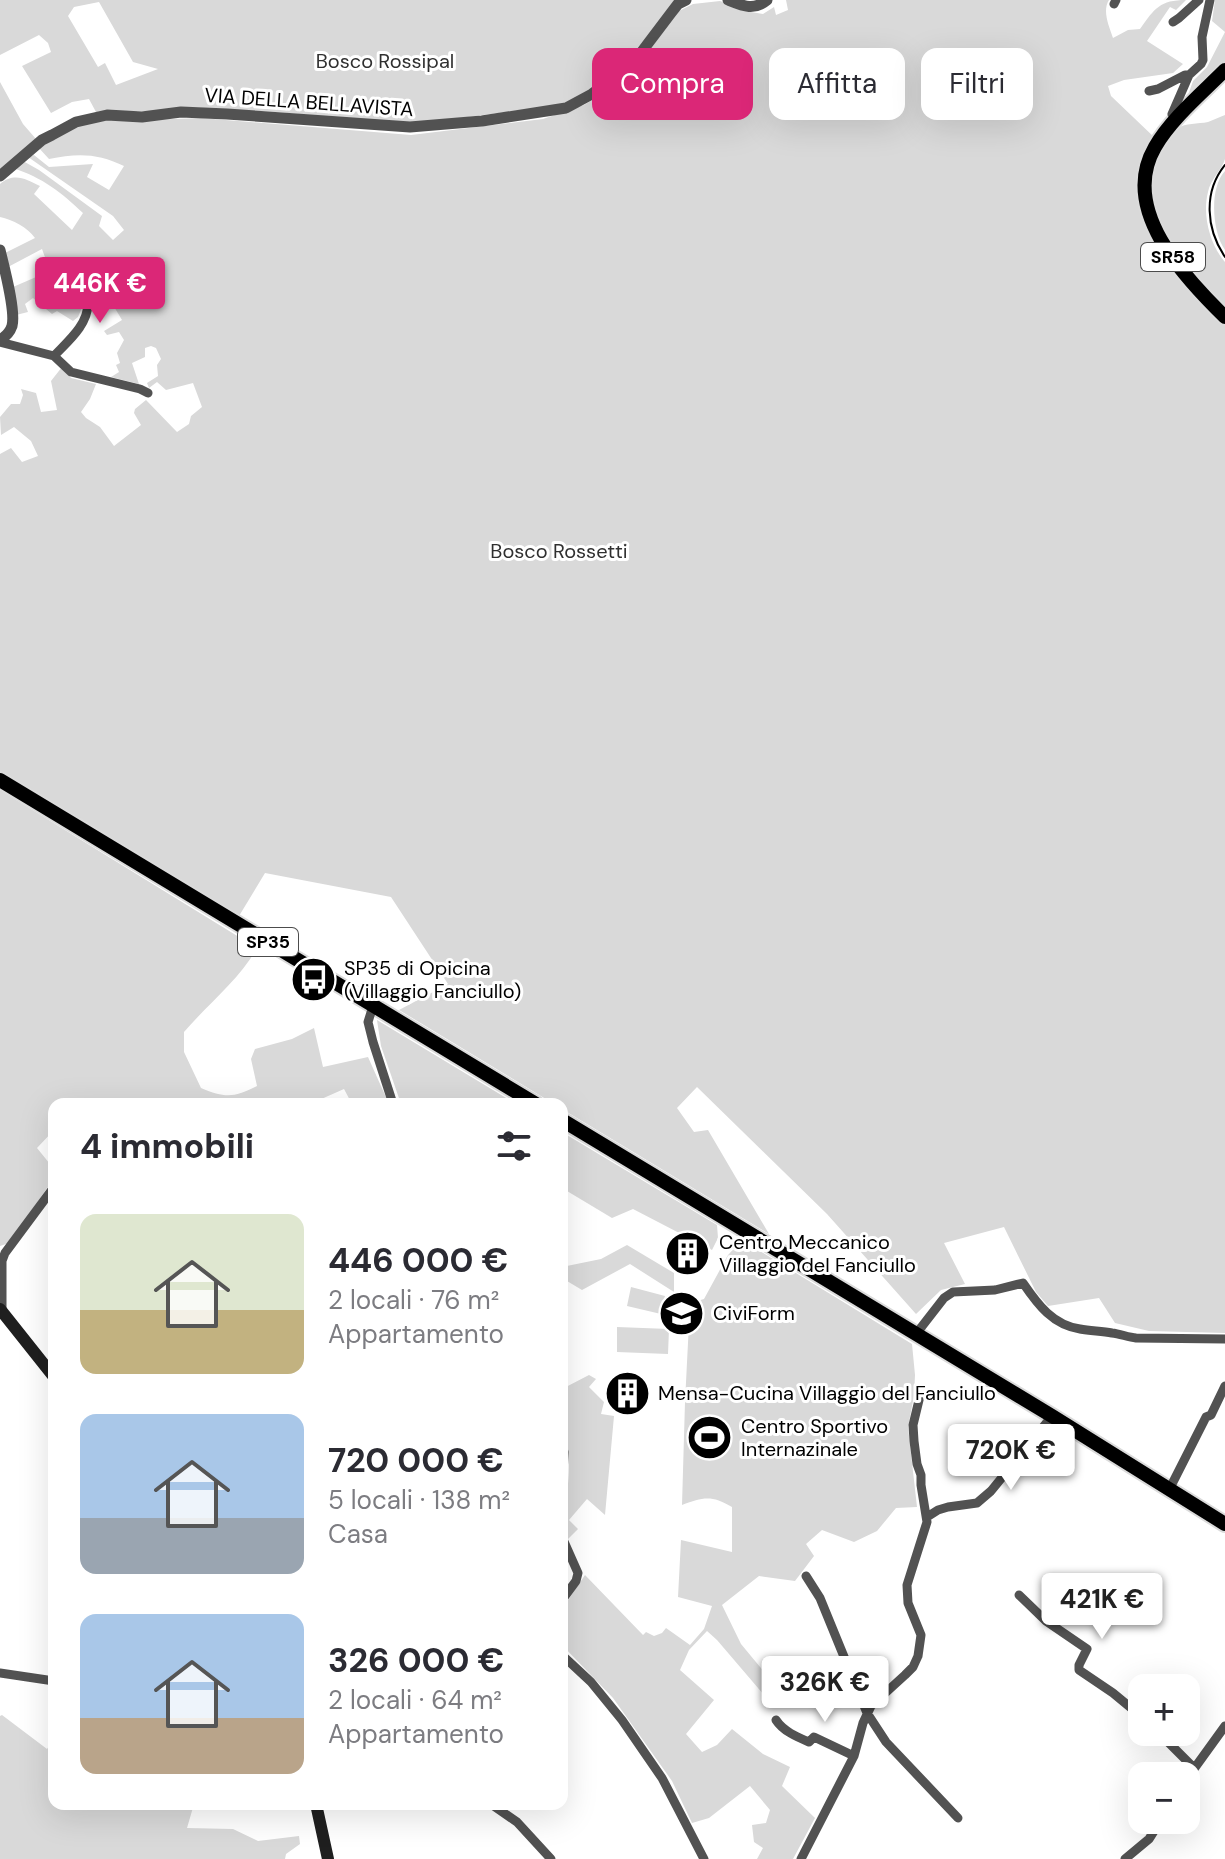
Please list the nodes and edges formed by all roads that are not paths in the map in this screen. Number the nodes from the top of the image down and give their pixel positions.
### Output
1 (686, 0) edge
2 (728, 0) edge
3 (767, 0) edge
4 (1199, 0) edge
5 (1210, 0) edge
6 (1173, 22) dead end
7 (1225, 70) edge
8 (1189, 75) junction
9 (1149, 91) dead end
10 (1178, 119) junction
11 (0, 176) edge
12 (0, 250) edge
13 (74, 291) dead end
14 (1225, 317) edge
15 (12, 325) junction
16 (0, 341) edge
17 (14, 344) junction
18 (54, 356) junction
19 (148, 393) dead end
20 (0, 780) edge
21 (373, 1006) junction
22 (391, 1098) edge
23 (526, 1098) edge
24 (568, 1124) edge
25 (48, 1195) edge
26 (2, 1315) edge
27 (916, 1334) junction
28 (1225, 1339) edge
29 (48, 1370) edge
30 (1225, 1386) edge
31 (920, 1396) dead end
32 (1052, 1416) junction
33 (1170, 1488) junction
34 (927, 1517) junction
35 (1225, 1524) edge
36 (568, 1550) edge
37 (806, 1576) dead end
38 (568, 1592) edge
39 (1019, 1595) dead end
40 (568, 1661) edge
41 (0, 1673) edge
42 (48, 1680) edge
43 (1128, 1705) edge
44 (867, 1713) junction
45 (776, 1720) dead end
46 (1225, 1726) edge
47 (1172, 1746) edge
48 (854, 1756) junction
49 (1188, 1762) edge
50 (1197, 1762) edge
51 (317, 1810) edge
52 (500, 1810) edge
53 (958, 1818) dead end
54 (1152, 1834) edge
55 (328, 1859) edge
56 (551, 1859) edge
57 (704, 1859) edge
58 (801, 1859) edge
59 (1125, 1859) edge

1 - 11 street, VIA DELLA BELLAVISTA
2 - 3 street
4 - 6 street
5 - 8 street
7 - 10 main road, SR58
8 - 9 street
8 - 10 street
10 - 14 main road, SR58
12 - 15 street
13 - 18 street
15 - 16 street
15 - 17 street
16 - 17 street
17 - 18 street
18 - 19 street
20 - 21 main road, SP35
21 - 22 street
21 - 23 main road, SP35
24 - 27 main road
25 - 26 street
26 - 29 main road
27 - 28 street
27 - 32 main road
30 - 33 street
31 - 34 street
32 - 33 main road
32 - 34 street
33 - 35 main road
34 - 44 street
36 - 38 street
37 - 44 street
39 - 43 street
40 - 57 street
41 - 42 street
44 - 48 street
44 - 53 street
45 - 48 street
46 - 50 street
47 - 49 street
48 - 58 street
51 - 55 main road
52 - 56 street
54 - 59 street

